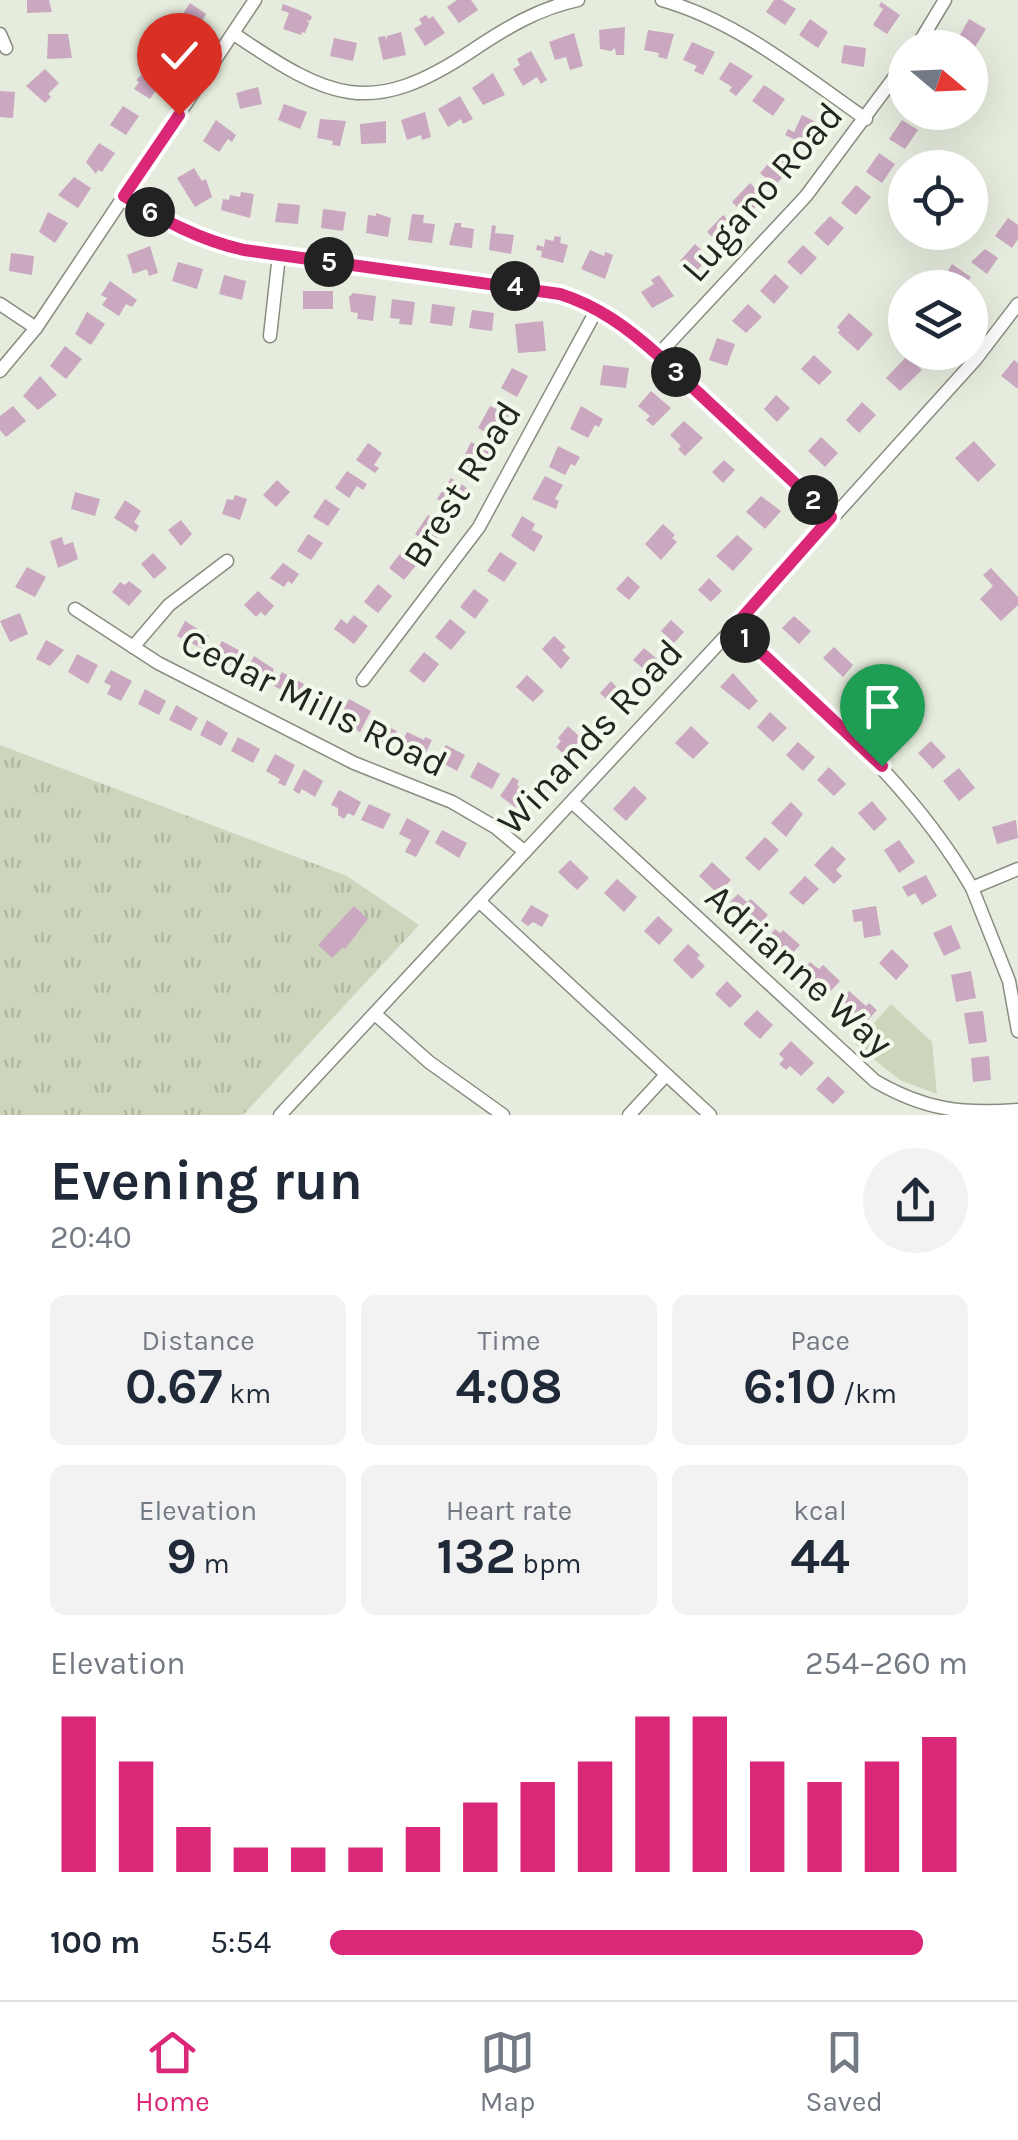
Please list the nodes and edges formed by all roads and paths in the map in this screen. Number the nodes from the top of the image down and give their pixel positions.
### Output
1 (256, 0) edge
2 (578, 0) edge
3 (662, 0) edge
4 (945, 0) edge
5 (927, 30) edge
6 (0, 34) edge
7 (234, 34) junction
8 (6, 48) dead end
9 (888, 87) edge
10 (866, 119) junction
11 (124, 196) junction
12 (279, 255) junction
13 (0, 304) edge
14 (597, 309) junction
15 (1016, 312) edge
16 (36, 328) junction
17 (270, 336) dead end
18 (658, 355) junction
19 (0, 371) edge
20 (831, 517) junction
21 (227, 560) dead end
22 (75, 610) dead end
23 (734, 627) junction
24 (133, 647) junction
25 (362, 680) dead end
26 (572, 802) junction
27 (525, 852) junction
28 (1018, 870) edge
29 (972, 888) junction
30 (479, 902) junction
31 (375, 1014) junction
32 (1018, 1032) edge
33 (666, 1075) junction
34 (1018, 1110) edge
35 (280, 1115) edge
36 (503, 1115) edge
37 (629, 1115) edge
38 (710, 1115) edge

1 - 7 street
2 - 7 street
3 - 10 street
4 - 5 street
6 - 8 street
7 - 11 street
9 - 10 street, Lugano Road
10 - 18 street, Lugano Road
11 - 12 street
11 - 16 street
12 - 14 street
12 - 17 street
13 - 16 street
14 - 18 street
14 - 25 street, Brest Road
15 - 20 street, Winands Road
16 - 19 street
18 - 20 street
20 - 23 street, Winands Road
21 - 24 street
22 - 24 street, Cedar Mills Road
23 - 26 street, Winands Road
23 - 29 street
24 - 27 street, Cedar Mills Road
26 - 27 street, Winands Road
26 - 34 street, Adrianne Way
27 - 30 street, Winands Road
28 - 29 street
29 - 32 street
30 - 31 street, Winands Road
30 - 33 street
31 - 35 street, Winands Road
31 - 36 street
33 - 37 street
33 - 38 street

